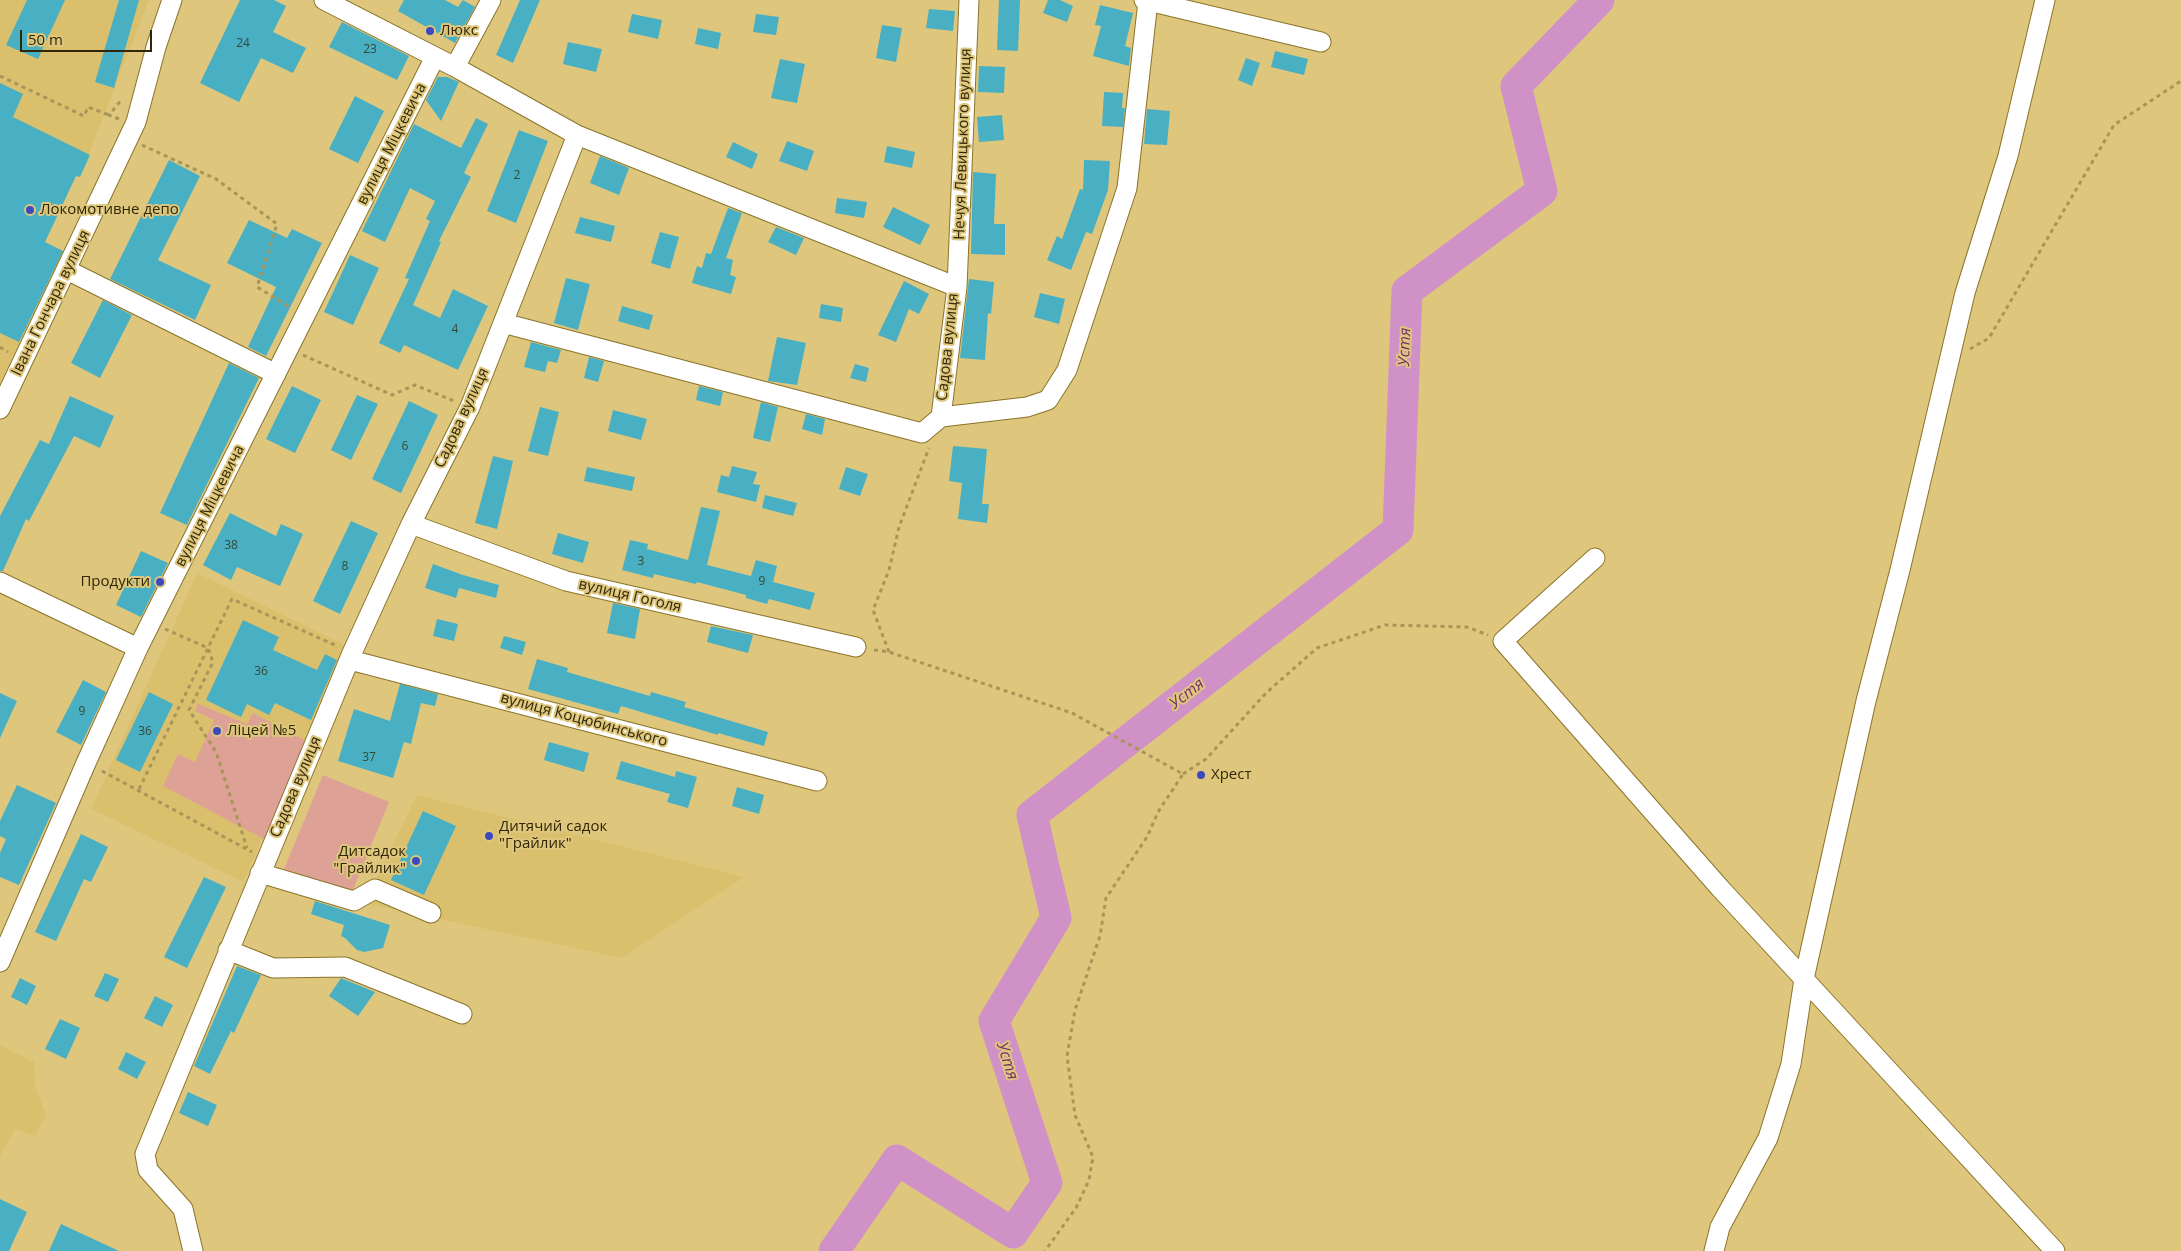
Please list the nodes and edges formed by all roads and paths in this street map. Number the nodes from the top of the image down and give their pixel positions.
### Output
1 (172, 0) edge
2 (324, 0) edge
3 (491, 0) edge
4 (969, 0) edge
5 (1146, 0) edge
6 (2045, 0) edge
7 (1321, 42) dead end
8 (436, 58) junction
9 (456, 67) junction
10 (0, 76) edge
11 (2181, 80) edge
12 (109, 116) dead end
13 (136, 122) junction
14 (577, 136) junction
15 (66, 270) junction
16 (957, 288) junction
17 (305, 316) junction
18 (503, 323) junction
19 (289, 348) junction
20 (1950, 360) junction
21 (276, 374) junction
22 (470, 407) junction
23 (0, 409) edge
24 (940, 417) junction
25 (930, 444) dead end
26 (411, 524) junction
27 (1595, 558) dead end
28 (0, 582) edge
29 (151, 622) junction
30 (1503, 641) junction
31 (856, 647) joint
32 (138, 648) junction
33 (208, 648) junction
34 (889, 652) junction
35 (351, 656) junction
36 (86, 763) junction
37 (1183, 774) junction
38 (817, 781) dead end
39 (139, 789) junction
40 (247, 848) junction
41 (262, 868) junction
42 (431, 913) dead end
43 (228, 950) junction
44 (0, 962) edge
45 (1804, 980) junction
46 (462, 1014) dead end
47 (193, 1251) edge
48 (1045, 1251) edge
49 (1714, 1251) edge
50 (2055, 1251) edge

1 - 13 street, Івана Гончара вулиця
2 - 8 street, Садова вулиця
3 - 9 street
4 - 16 street, Нечуя Левицького вулиця
5 - 7 street
5 - 24 street
6 - 20 street
8 - 9 street, Садова вулиця
8 - 17 street, вулиця Міцкевича
9 - 14 street, Садова вулиця
10 - 12 path
11 - 20 path
13 - 15 street, Івана Гончара вулиця
13 - 17 path
14 - 16 street, Садова вулиця
14 - 18 street, Садова вулиця
15 - 21 street
15 - 23 street, Івана Гончара вулиця
16 - 24 street, Садова вулиця
17 - 19 street, вулиця Міцкевича
18 - 22 street, Садова вулиця
18 - 24 street, Садова вулиця
19 - 21 street, вулиця Міцкевича
19 - 22 path
20 - 45 street
21 - 29 street, вулиця Міцкевича
22 - 26 street, Садова вулиця
25 - 34 path
26 - 31 street, вулиця Гоголя
26 - 35 street, Садова вулиця
27 - 30 street
28 - 32 street
29 - 32 street, вулиця Міцкевича
29 - 33 path
30 - 37 path
30 - 45 street
31 - 34 path
32 - 36 street, вулиця Міцкевича
33 - 35 path
33 - 39 path
33 - 40 path
34 - 37 path
35 - 38 street, вулиця Коцюбинського
35 - 41 street, Садова вулиця
36 - 39 path
36 - 44 street, вулиця Міцкевича
37 - 48 path
39 - 40 path
40 - 41 path
41 - 42 street
41 - 43 street, Садова вулиця
43 - 46 street
43 - 47 street, Садова вулиця
45 - 49 street
45 - 50 street

